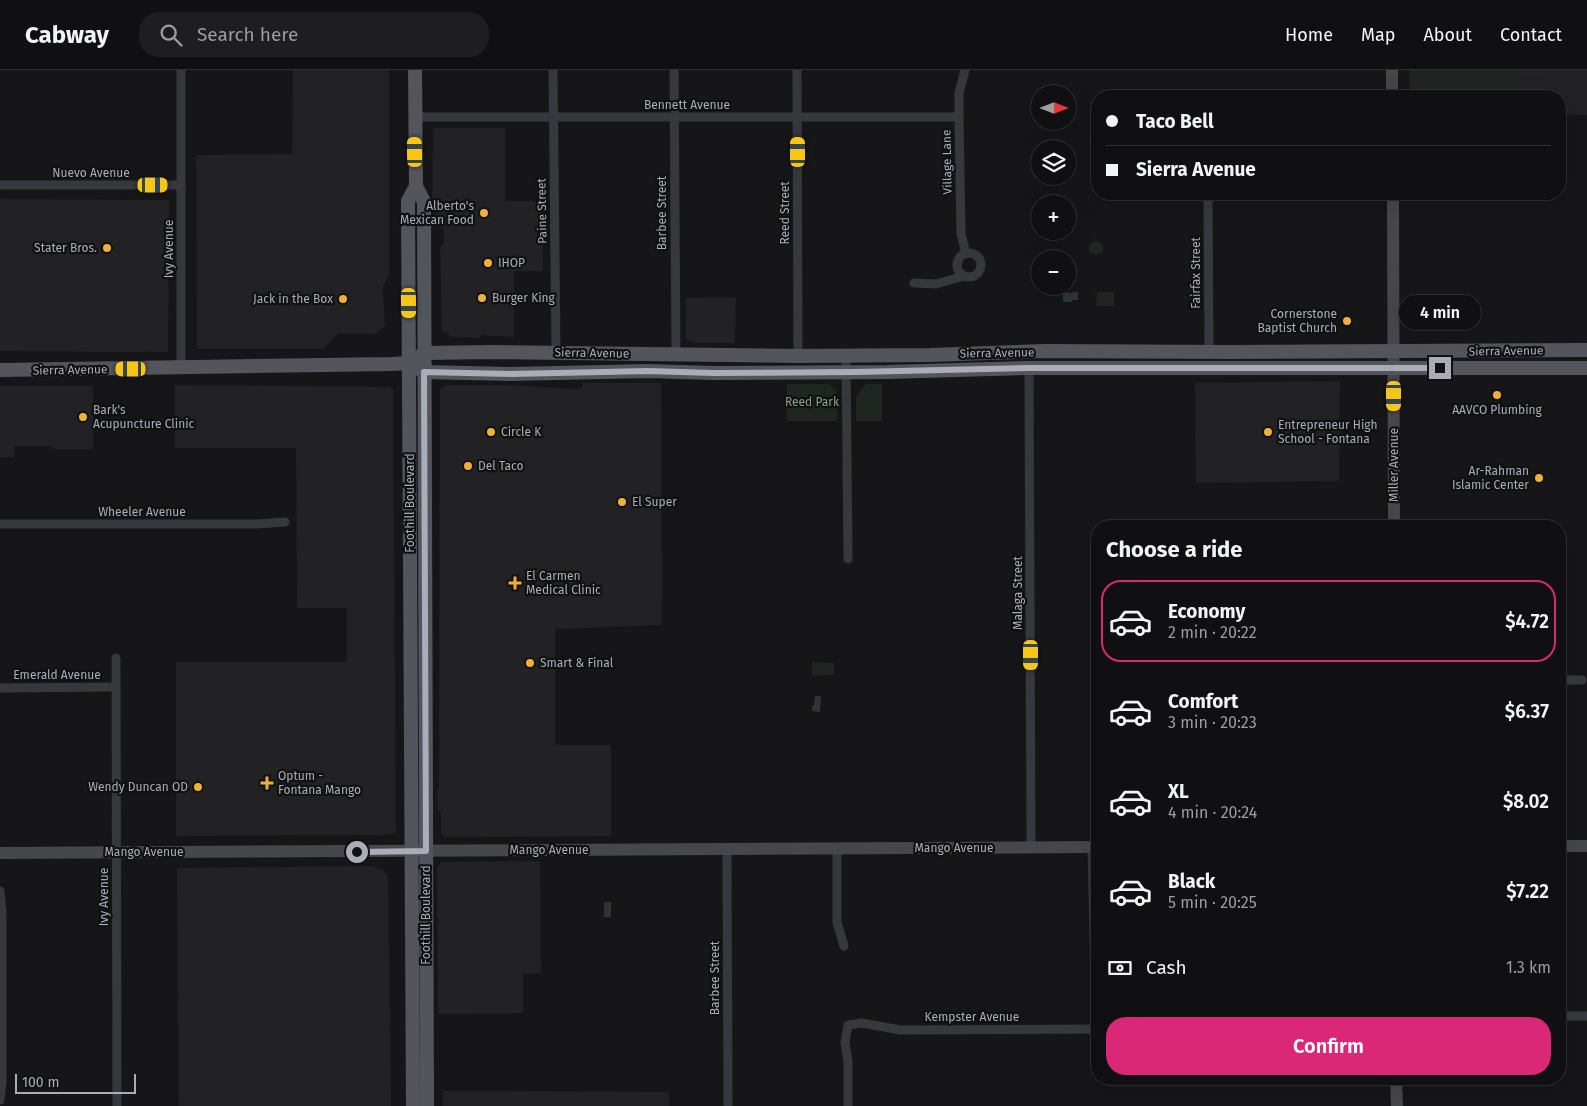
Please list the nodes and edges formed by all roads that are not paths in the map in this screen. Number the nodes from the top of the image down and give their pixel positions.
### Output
1 (181, 70) edge
2 (415, 70) edge
3 (553, 70) edge
4 (674, 70) edge
5 (797, 70) edge
6 (965, 70) edge
7 (1392, 70) edge
8 (1392, 90) edge
9 (415, 117) junction
10 (554, 117) junction
11 (674, 117) junction
12 (798, 117) junction
13 (959, 117) junction
14 (0, 185) edge
15 (181, 185) junction
16 (416, 186) junction
17 (1208, 200) edge
18 (1392, 200) edge
19 (966, 254) junction
20 (964, 276) junction
21 (914, 283) dead end
22 (1587, 350) edge
23 (556, 352) junction
24 (1209, 352) junction
25 (1394, 352) junction
26 (425, 353) junction
27 (676, 355) junction
28 (798, 356) junction
29 (846, 356) junction
30 (409, 363) junction
31 (181, 368) junction
32 (1029, 368) junction
33 (1394, 368) junction
34 (1587, 368) edge
35 (0, 370) edge
36 (424, 372) junction
37 (846, 372) junction
38 (1394, 520) edge
39 (285, 522) dead end
40 (0, 524) edge
41 (848, 559) dead end
42 (116, 658) dead end
43 (1566, 680) edge
44 (1582, 680) dead end
45 (115, 687) junction
46 (0, 688) edge
47 (1566, 846) edge
48 (1587, 846) edge
49 (1091, 847) edge
50 (1031, 848) junction
51 (837, 849) junction
52 (727, 850) junction
53 (419, 851) junction
54 (116, 852) junction
55 (0, 853) edge
56 (0, 891) edge
57 (844, 946) dead end
58 (1566, 1016) edge
59 (1587, 1016) edge
60 (1091, 1029) edge
61 (420, 1068) junction
62 (1396, 1085) edge
63 (0, 1100) edge
64 (116, 1106) edge
65 (413, 1106) edge
66 (427, 1106) edge
67 (728, 1106) edge
68 (848, 1106) edge
69 (1397, 1106) edge

1 - 15 street, Ivy Avenue
2 - 9 main road, Foothill Boulevard
3 - 10 street, Paine Street
4 - 11 street, Barbee Street
5 - 12 street, Reed Street
6 - 13 street, Village Lane
7 - 8 street
9 - 10 street, Bennett Avenue
9 - 16 main road, Foothill Boulevard
10 - 11 street, Bennett Avenue
10 - 23 street, Paine Street
11 - 12 street, Bennett Avenue
11 - 27 street, Barbee Street
12 - 13 street, Bennett Avenue
12 - 28 street, Reed Street
13 - 19 street, Village Lane
14 - 15 street, Nuevo Avenue
15 - 31 street, Ivy Avenue
16 - 26 main road, Foothill Boulevard
16 - 30 main road, Foothill Boulevard
17 - 24 street, Fairfax Street
18 - 25 street, Miller Avenue
19 - 20 street
19 - 20 street
20 - 21 street
22 - 25 main road, Sierra Avenue
23 - 26 main road, Sierra Avenue
23 - 27 main road, Sierra Avenue
24 - 25 main road, Sierra Avenue
24 - 29 main road, Sierra Avenue
25 - 33 street, Miller Avenue
26 - 30 main road
26 - 36 main road, Foothill Boulevard
27 - 28 main road, Sierra Avenue
28 - 29 main road, Sierra Avenue
29 - 37 street
30 - 31 main road, Sierra Avenue
30 - 36 main road, Sierra Avenue
30 - 53 main road, Foothill Boulevard
31 - 35 main road, Sierra Avenue
32 - 33 main road, Sierra Avenue
32 - 37 main road, Sierra Avenue
32 - 50 street, Malaga Street
33 - 34 main road, Sierra Avenue
33 - 38 street, Miller Avenue
36 - 37 main road, Sierra Avenue
36 - 53 main road, Foothill Boulevard
37 - 41 street
39 - 40 street, Wheeler Avenue
42 - 45 street, Ivy Avenue
43 - 44 street
45 - 46 street, Emerald Avenue
45 - 54 street, Ivy Avenue
47 - 48 street
49 - 50 street, Mango Avenue
50 - 51 street, Mango Avenue
51 - 52 street, Mango Avenue
51 - 57 street
52 - 53 street, Mango Avenue
52 - 67 street, Barbee Street
53 - 54 street, Mango Avenue
53 - 61 main road, Foothill Boulevard
53 - 61 main road, Foothill Boulevard
54 - 55 street, Mango Avenue
54 - 64 street, Ivy Avenue
56 - 63 street
58 - 59 street
60 - 68 street, Kempster Avenue
61 - 65 main road, Foothill Boulevard
61 - 66 main road, Foothill Boulevard
62 - 69 street

